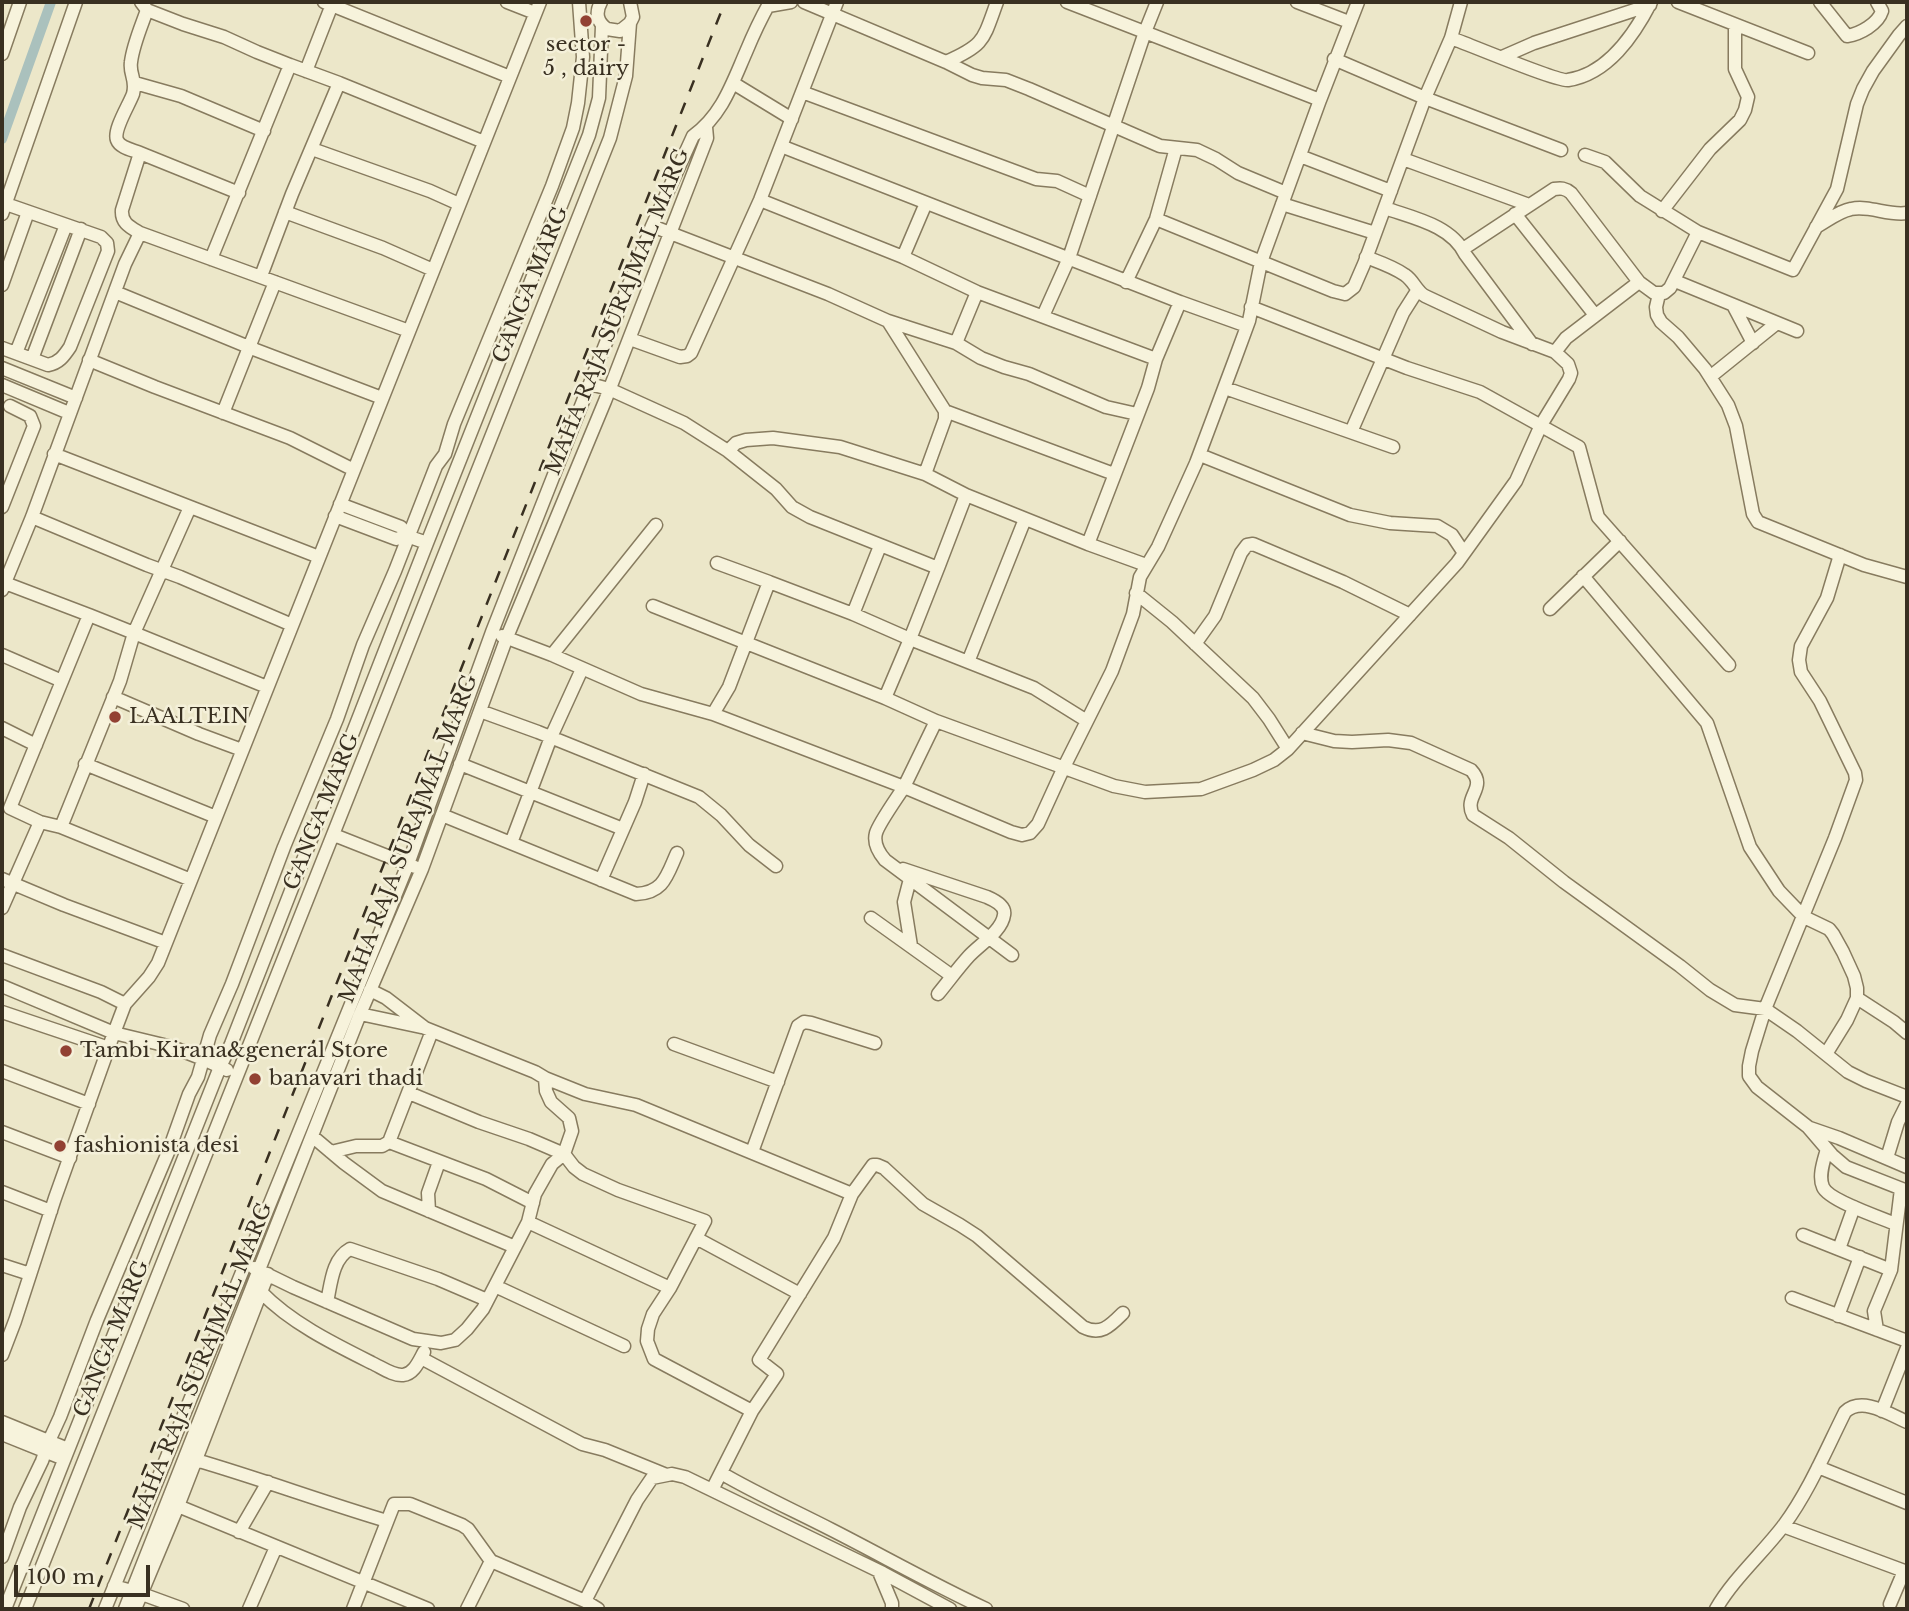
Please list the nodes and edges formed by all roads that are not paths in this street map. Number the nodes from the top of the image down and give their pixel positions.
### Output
1 (20, 2) edge
2 (76, 2) edge
3 (507, 2) edge
4 (630, 2) edge
5 (791, 2) edge
6 (804, 2) edge
7 (998, 2) edge
8 (1067, 2) edge
9 (1157, 2) edge
10 (1297, 2) edge
11 (1357, 2) edge
12 (1461, 2) edge
13 (1678, 2) edge
14 (1820, 2) edge
15 (1877, 2) edge
16 (330, 3) edge
17 (576, 3) edge
18 (1651, 3) edge
19 (600, 4) edge
20 (769, 4) edge
21 (144, 6) edge
22 (538, 7) edge
23 (835, 8) edge
24 (1349, 22) junction
25 (630, 23) junction
26 (1735, 25) junction
27 (602, 26) junction
28 (1907, 26) edge
29 (1145, 32) junction
30 (1451, 38) junction
31 (3, 45) edge
32 (1808, 53) dead end
33 (1502, 57) junction
34 (1334, 60) junction
35 (946, 62) junction
36 (290, 65) junction
37 (306, 71) junction
38 (510, 77) junction
39 (135, 83) junction
40 (339, 83) junction
41 (733, 83) junction
42 (802, 92) junction
43 (1425, 98) junction
44 (1320, 100) junction
45 (792, 119) junction
46 (1114, 126) junction
47 (705, 127) junction
48 (264, 131) junction
49 (484, 142) junction
50 (781, 146) junction
51 (1176, 148) junction
52 (312, 149) junction
53 (1561, 150) dead end
54 (140, 153) junction
55 (1585, 155) dead end
56 (1300, 156) junction
57 (1403, 159) junction
58 (1391, 191) junction
59 (239, 192) junction
60 (1090, 196) junction
61 (1284, 198) junction
62 (760, 200) junction
63 (926, 203) junction
64 (459, 204) junction
65 (1529, 205) junction
66 (1385, 208) junction
67 (4, 209) edge
68 (1662, 211) junction
69 (29, 212) junction
70 (285, 212) junction
71 (1907, 213) edge
72 (1515, 214) junction
73 (1156, 219) junction
74 (66, 225) junction
75 (652, 226) junction
76 (1816, 227) junction
77 (81, 229) junction
78 (1698, 232) junction
79 (140, 233) junction
80 (1375, 233) junction
81 (671, 234) junction
82 (1462, 249) junction
83 (903, 257) junction
84 (1366, 257) junction
85 (735, 258) junction
86 (1069, 258) junction
87 (211, 259) junction
88 (1261, 262) junction
89 (433, 270) junction
90 (261, 276) junction
91 (1675, 281) junction
92 (275, 282) junction
93 (1126, 282) junction
94 (1639, 282) junction
95 (2, 285) edge
96 (1417, 291) junction
97 (114, 292) junction
98 (977, 292) junction
99 (1658, 294) junction
100 (1180, 302) junction
101 (1733, 304) junction
102 (1251, 307) junction
103 (1595, 315) junction
104 (1043, 316) junction
105 (888, 321) junction
106 (1777, 323) junction
107 (1247, 326) junction
108 (409, 331) junction
109 (1797, 331) dead end
110 (629, 339) junction
111 (1752, 342) junction
112 (956, 343) junction
113 (1532, 344) junction
114 (249, 347) junction
115 (2, 348) edge
116 (1555, 352) junction
117 (16, 353) junction
118 (1384, 358) junction
119 (32, 359) junction
120 (1156, 359) junction
121 (89, 360) junction
122 (2, 368) edge
123 (1710, 377) junction
124 (590, 384) junction
125 (2, 385) edge
126 (1224, 388) junction
127 (609, 390) junction
128 (16, 391) junction
129 (76, 398) junction
130 (382, 398) junction
131 (6, 404) edge
132 (945, 411) junction
133 (69, 413) junction
134 (223, 413) junction
135 (1138, 414) junction
136 (1541, 425) junction
137 (1351, 432) junction
138 (1393, 447) dead end
139 (728, 451) junction
140 (54, 454) junction
141 (1199, 455) junction
142 (354, 470) junction
143 (925, 474) junction
144 (1114, 474) junction
145 (966, 495) junction
146 (3, 498) edge
147 (190, 507) junction
148 (337, 510) junction
149 (32, 517) junction
150 (1025, 519) junction
151 (656, 525) dead end
152 (407, 536) junction
153 (1620, 541) junction
154 (427, 543) junction
155 (1088, 544) junction
156 (880, 546) junction
157 (1464, 553) junction
158 (1840, 555) junction
159 (319, 557) junction
160 (716, 563) dead end
161 (1146, 565) junction
162 (938, 568) junction
163 (161, 570) junction
164 (1583, 576) junction
165 (1907, 577) edge
166 (769, 582) junction
167 (3, 587) edge
168 (1136, 593) junction
169 (653, 606) dead end
170 (1550, 609) dead end
171 (853, 614) junction
172 (89, 615) junction
173 (1410, 615) junction
174 (292, 625) junction
175 (492, 632) junction
176 (134, 633) junction
177 (507, 638) junction
178 (910, 639) junction
179 (745, 644) junction
180 (1195, 644) junction
181 (2, 655) edge
182 (552, 655) junction
183 (968, 662) junction
184 (1729, 665) dead end
185 (582, 669) junction
186 (62, 681) junction
187 (267, 687) junction
188 (113, 697) junction
189 (885, 698) junction
190 (480, 711) junction
191 (713, 714) junction
192 (936, 721) junction
193 (1087, 721) junction
194 (2, 728) edge
195 (1302, 733) junction
196 (551, 737) junction
197 (36, 745) junction
198 (1288, 749) junction
199 (242, 750) junction
200 (85, 764) junction
201 (460, 764) junction
202 (1064, 766) junction
203 (643, 774) junction
204 (904, 787) junction
205 (531, 792) junction
206 (6, 806) edge
207 (442, 815) junction
208 (216, 817) junction
209 (40, 822) junction
210 (61, 827) junction
211 (623, 829) junction
212 (334, 835) junction
213 (511, 843) junction
214 (677, 853) dead end
215 (408, 864) junction
216 (891, 864) junction
217 (776, 866) dead end
218 (422, 869) junction
219 (910, 879) junction
220 (191, 880) junction
221 (601, 880) junction
222 (7, 881) edge
223 (2, 908) edge
224 (1804, 917) junction
225 (871, 918) dead end
226 (989, 938) junction
227 (166, 943) junction
228 (911, 946) junction
229 (2, 955) edge
230 (1012, 955) dead end
231 (952, 976) junction
232 (2, 986) edge
233 (370, 990) junction
234 (938, 994) dead end
235 (1857, 998) junction
236 (125, 1004) junction
237 (1765, 1009) junction
238 (2, 1012) edge
239 (360, 1014) junction
240 (428, 1030) junction
241 (114, 1033) junction
242 (1907, 1033) edge
243 (875, 1043) dead end
244 (674, 1044) dead end
245 (109, 1048) junction
246 (1826, 1054) junction
247 (203, 1059) junction
248 (220, 1067) junction
249 (2, 1071) edge
250 (238, 1074) junction
251 (545, 1077) junction
252 (778, 1082) junction
253 (409, 1093) junction
254 (1907, 1097) edge
255 (89, 1104) junction
256 (1907, 1104) edge
257 (1808, 1127) junction
258 (2, 1132) edge
259 (312, 1136) junction
260 (389, 1142) junction
261 (1827, 1149) junction
262 (331, 1152) junction
263 (752, 1152) junction
264 (564, 1154) junction
265 (70, 1158) junction
266 (1887, 1158) junction
267 (439, 1162) junction
268 (1907, 1167) edge
269 (1904, 1190) edge
270 (2, 1192) edge
271 (852, 1194) junction
272 (533, 1203) junction
273 (1854, 1207) junction
274 (51, 1211) junction
275 (429, 1211) junction
276 (528, 1222) junction
277 (1896, 1224) junction
278 (1803, 1235) dead end
279 (696, 1238) junction
280 (515, 1247) junction
281 (1839, 1249) junction
282 (1860, 1257) junction
283 (244, 1264) junction
284 (2, 1265) edge
285 (1891, 1270) junction
286 (264, 1272) junction
287 (30, 1274) junction
288 (495, 1286) junction
289 (670, 1288) junction
290 (261, 1292) junction
291 (800, 1294) junction
292 (1792, 1298) dead end
293 (487, 1300) junction
294 (327, 1302) junction
295 (1123, 1313) dead end
296 (1838, 1316) junction
297 (7, 1325) edge
298 (1877, 1330) junction
299 (1907, 1341) edge
300 (429, 1342) junction
301 (625, 1346) dead end
302 (1907, 1348) edge
303 (2, 1355) edge
304 (421, 1358) junction
305 (752, 1411) junction
306 (1882, 1411) junction
307 (2, 1422) edge
308 (1907, 1422) edge
309 (2, 1434) edge
310 (47, 1446) junction
311 (66, 1454) junction
312 (196, 1460) junction
313 (1818, 1467) junction
314 (721, 1473) junction
315 (664, 1475) junction
316 (268, 1482) junction
317 (712, 1490) junction
318 (1907, 1503) edge
319 (178, 1506) junction
320 (387, 1521) junction
321 (1783, 1526) junction
322 (239, 1532) junction
323 (276, 1547) junction
324 (2, 1557) edge
325 (491, 1561) junction
326 (879, 1571) junction
327 (1906, 1572) edge
328 (364, 1584) junction
329 (114, 1586) junction
330 (137, 1592) junction
331 (585, 1601) junction
332 (1890, 1604) dead end
333 (5, 1609) edge
334 (25, 1609) edge
335 (105, 1609) edge
336 (125, 1609) edge
337 (135, 1609) edge
338 (183, 1609) edge
339 (249, 1609) edge
340 (353, 1609) edge
341 (428, 1609) edge
342 (467, 1609) edge
343 (598, 1609) edge
344 (892, 1609) edge
345 (950, 1609) edge
346 (986, 1609) edge
347 (1716, 1609) edge

1 - 31 street
2 - 67 street
3 - 22 street
4 - 25 street, GANGA MARG
5 - 20 street
6 - 23 street
7 - 35 street
8 - 29 street
9 - 29 street
10 - 24 street
11 - 24 street
12 - 30 street
13 - 26 street
14 - 15 street
16 - 37 street
16 - 38 street
17 - 19 street
17 - 152 street
18 - 33 street
18 - 33 street
19 - 27 street, GANGA MARG
20 - 41 street
21 - 36 street
21 - 39 street
22 - 38 street
23 - 35 street
23 - 42 street
24 - 34 street
25 - 27 street
25 - 212 street, GANGA MARG
26 - 32 street
26 - 68 street
27 - 154 street, GANGA MARG
28 - 76 street
29 - 44 street
29 - 46 street
30 - 33 street
30 - 43 street
34 - 43 street
34 - 44 street
35 - 46 street
36 - 37 street
36 - 48 street
37 - 40 street
38 - 49 street
39 - 48 street
39 - 54 street
40 - 49 street
40 - 52 street
41 - 45 street
41 - 47 street
42 - 45 street
42 - 60 street
43 - 53 street
43 - 57 street
44 - 56 street
45 - 50 street
46 - 51 street
46 - 60 street
47 - 75 street, MAHA RAJA SURAJMAL MARG
47 - 81 street, MAHA RAJA SURAJMAL MARG
48 - 59 street
49 - 64 street
50 - 62 street
50 - 63 street
51 - 61 street
51 - 73 street
52 - 64 street
52 - 70 street
54 - 59 street
54 - 79 street
55 - 68 street
56 - 58 street
56 - 61 street
57 - 58 street
57 - 65 street
58 - 66 street
59 - 87 street
60 - 86 street
61 - 80 street
61 - 88 street
62 - 83 street
62 - 85 street
63 - 83 street
63 - 86 street
64 - 89 street
65 - 72 street
65 - 94 street
66 - 80 street
66 - 82 street
67 - 69 street
68 - 78 street
69 - 74 street
69 - 95 street
70 - 89 street
70 - 90 street
71 - 76 street
72 - 82 street
72 - 103 street
73 - 88 street
73 - 93 street
74 - 77 street
74 - 117 street
75 - 81 street
75 - 124 street, MAHA RAJA SURAJMAL MARG
76 - 78 street
77 - 119 street
77 - 119 street
78 - 91 street
79 - 87 street
79 - 97 street
80 - 84 street
81 - 85 street
81 - 110 street, MAHA RAJA SURAJMAL MARG
82 - 113 street
83 - 98 street
84 - 88 street
84 - 96 street
85 - 105 street
85 - 110 street
86 - 93 street
86 - 104 street
87 - 90 street
88 - 102 street
89 - 108 street
90 - 92 street
91 - 99 street
91 - 101 street
92 - 108 street
92 - 114 street
93 - 100 street
94 - 99 street
94 - 103 street
96 - 113 street
96 - 118 street
97 - 114 street
97 - 121 street
98 - 104 street
98 - 112 street
99 - 123 street
100 - 107 street
100 - 120 street
101 - 106 street
101 - 111 street
102 - 107 street
102 - 118 street
103 - 116 street
104 - 120 street
105 - 112 street
105 - 132 street
106 - 109 street
106 - 111 street
107 - 126 street
108 - 130 street
110 - 127 street, MAHA RAJA SURAJMAL MARG
111 - 123 street
112 - 135 street
113 - 116 street
114 - 130 street
114 - 134 street
115 - 117 street
116 - 136 street
117 - 119 street
118 - 136 street
118 - 137 street
120 - 135 street
121 - 129 street
121 - 134 street
122 - 129 street
123 - 158 street
124 - 127 street
124 - 175 street, MAHA RAJA SURAJMAL MARG
125 - 128 street
126 - 137 street
126 - 141 street
127 - 139 street
127 - 177 street, MAHA RAJA SURAJMAL MARG
128 - 131 street
128 - 133 street
129 - 133 street
130 - 142 street
131 - 146 street
132 - 143 street
132 - 144 street
133 - 140 street
134 - 142 street
135 - 144 street
136 - 153 street
136 - 157 street
137 - 138 street
139 - 143 street
139 - 156 street
140 - 147 street
140 - 149 street
141 - 157 street
141 - 161 street
142 - 148 street
143 - 145 street
144 - 155 street
145 - 150 street
145 - 162 street
147 - 159 street
147 - 163 street
148 - 152 street
148 - 159 street
149 - 163 street
149 - 167 street
150 - 155 street
150 - 183 street
151 - 182 street
152 - 154 street
152 - 247 street
153 - 164 street
153 - 184 street
154 - 248 street, GANGA MARG
155 - 161 street
156 - 162 street
156 - 171 street
157 - 173 street
158 - 165 street
158 - 224 street
159 - 174 street
160 - 166 street
161 - 168 street
162 - 178 street
163 - 174 street
163 - 176 street
164 - 170 street
164 - 224 street
166 - 171 street
166 - 179 street
167 - 172 street
168 - 180 street
168 - 193 street
169 - 179 street
171 - 178 street
172 - 176 street
172 - 186 street
173 - 180 street
173 - 195 street
174 - 187 street
175 - 177 street
175 - 215 street, MAHA RAJA SURAJMAL MARG
176 - 187 street
176 - 188 street
177 - 182 street
177 - 190 street, MAHA RAJA SURAJMAL MARG
178 - 183 street
178 - 189 street
179 - 189 street
179 - 191 street
180 - 198 street
181 - 186 street
182 - 185 street
183 - 193 street
185 - 191 street
185 - 196 street
186 - 197 street
187 - 199 street
188 - 199 street
188 - 200 street
189 - 192 street
190 - 196 street
190 - 201 street, MAHA RAJA SURAJMAL MARG
191 - 204 street
192 - 202 street
192 - 204 street
193 - 202 street
194 - 197 street
195 - 198 street
195 - 237 street
196 - 203 street
196 - 205 street
197 - 206 street
198 - 202 street
199 - 208 street
200 - 208 street
200 - 210 street
201 - 205 street
201 - 207 street, MAHA RAJA SURAJMAL MARG
202 - 204 street
203 - 211 street
203 - 217 street
204 - 216 street
205 - 211 street
205 - 213 street
206 - 209 street
207 - 213 street
207 - 218 street, MAHA RAJA SURAJMAL MARG
208 - 220 street
209 - 210 street
209 - 222 street
210 - 220 street
211 - 221 street
212 - 215 street
212 - 250 street, GANGA MARG
213 - 221 street
214 - 221 street
215 - 218 street
215 - 283 street, MAHA RAJA SURAJMAL MARG
216 - 219 street
216 - 226 street
218 - 233 street, MAHA RAJA SURAJMAL MARG
219 - 226 street
219 - 228 street
220 - 227 street
222 - 223 street
222 - 227 street
224 - 235 street
224 - 237 street
225 - 228 street
226 - 230 street
226 - 231 street
227 - 236 street
228 - 231 street
229 - 236 street
231 - 234 street
232 - 241 street
233 - 239 street, MAHA RAJA SURAJMAL MARG
233 - 240 street
235 - 242 street
235 - 246 street
236 - 241 street
237 - 246 street
237 - 257 street
238 - 245 street
239 - 240 street
239 - 259 street, MAHA RAJA SURAJMAL MARG
240 - 251 street
240 - 253 street
241 - 245 street
241 - 247 street
243 - 252 street
244 - 252 street
245 - 255 street
246 - 254 street
247 - 248 street
247 - 310 street
248 - 250 street
248 - 311 street, GANGA MARG
249 - 255 street
250 - 334 street, GANGA MARG
251 - 263 street
251 - 264 street
252 - 263 street
253 - 260 street
253 - 264 street
255 - 265 street
256 - 266 street
257 - 261 street
257 - 266 street
258 - 265 street
259 - 262 street
259 - 286 street, MAHA RAJA SURAJMAL MARG
260 - 262 street
260 - 267 street
261 - 269 street
261 - 273 street
262 - 275 street
263 - 271 street
264 - 272 street
264 - 279 street
265 - 274 street
266 - 268 street
267 - 272 street
267 - 275 street
269 - 277 street
270 - 274 street
271 - 291 street
271 - 295 street
272 - 276 street
273 - 277 street
273 - 281 street
274 - 287 street
275 - 280 street
276 - 280 street
276 - 289 street
277 - 285 street
278 - 281 street
279 - 289 street
279 - 291 street
280 - 288 street
281 - 282 street
282 - 285 street
282 - 296 street
283 - 286 street
283 - 329 street, MAHA RAJA SURAJMAL MARG
284 - 287 street
285 - 298 street
286 - 290 street
286 - 294 street
286 - 330 street, MAHA RAJA SURAJMAL MARG
287 - 297 street
288 - 293 street
288 - 301 street
289 - 305 street
290 - 304 street
290 - 312 street
291 - 305 street
292 - 296 street
293 - 294 street
293 - 300 street
294 - 300 street
296 - 298 street
297 - 303 street
298 - 299 street
300 - 304 street
302 - 306 street
304 - 315 street
305 - 314 street
306 - 308 street
306 - 313 street
307 - 310 street
309 - 310 street
310 - 311 street
310 - 324 street
311 - 333 street, GANGA MARG
312 - 316 street
312 - 319 street
313 - 318 street
313 - 321 street
314 - 317 street
314 - 346 street
315 - 317 street
315 - 331 street
316 - 320 street
316 - 322 street
317 - 326 street
319 - 322 street
319 - 330 street
320 - 325 street
320 - 328 street
321 - 327 street
321 - 347 street
322 - 323 street
323 - 328 street
323 - 339 street
325 - 331 street
325 - 342 street
326 - 344 street
326 - 345 street
327 - 332 street
328 - 340 street
328 - 341 street
329 - 330 street
329 - 335 street, MAHA RAJA SURAJMAL MARG
330 - 336 street, MAHA RAJA SURAJMAL MARG
330 - 337 street
330 - 338 street
331 - 343 street

